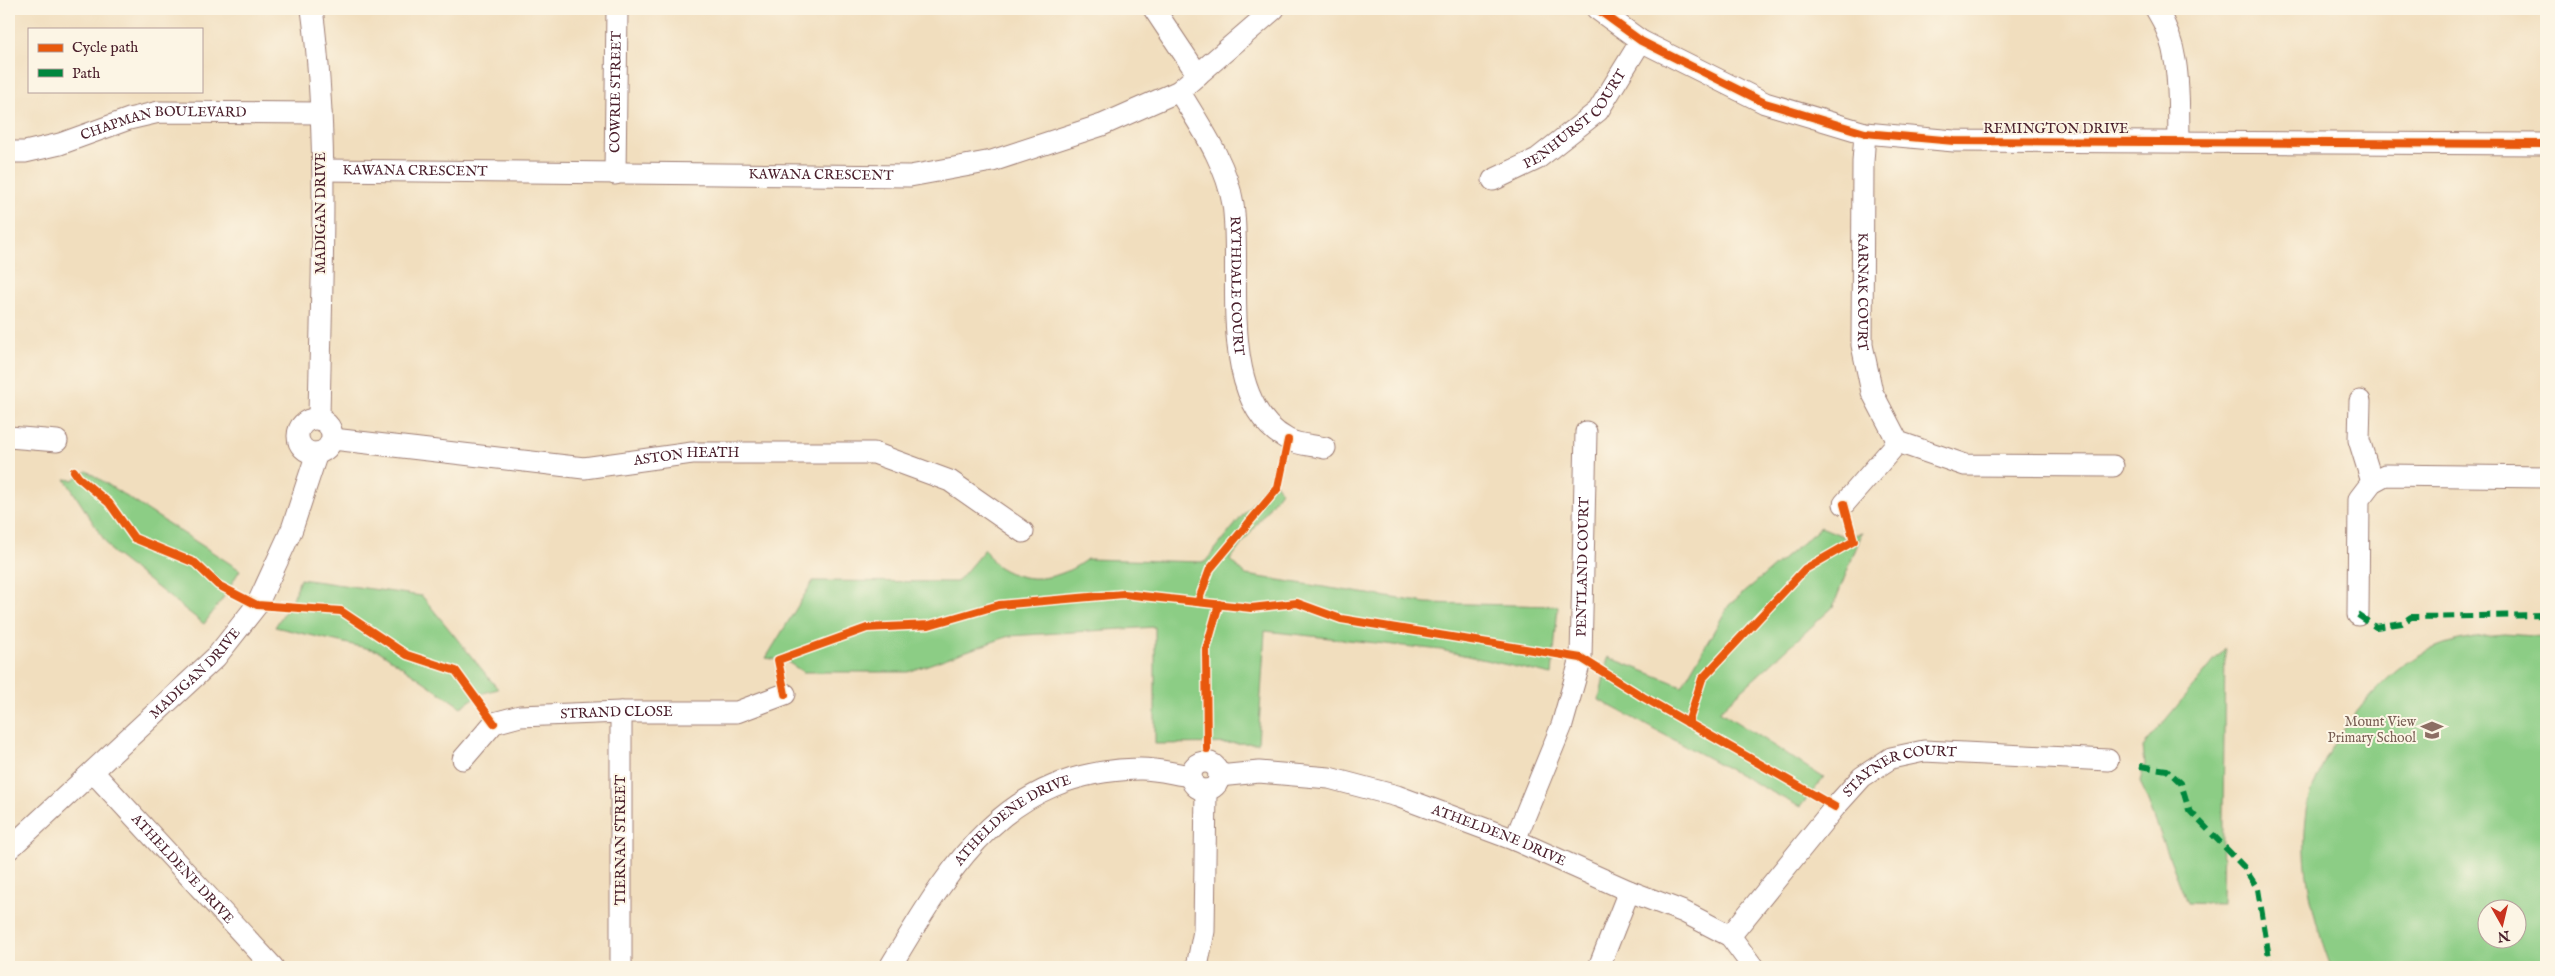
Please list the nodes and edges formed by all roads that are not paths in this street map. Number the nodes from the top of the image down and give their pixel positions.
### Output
1 (312, 9) edge
2 (616, 9) edge
3 (1154, 9) edge
4 (1274, 9) edge
5 (1596, 9) edge
6 (2156, 9) edge
7 (1640, 41) junction
8 (1198, 74) junction
9 (1179, 91) junction
10 (321, 114) junction
11 (1865, 133) junction
12 (2179, 141) junction
13 (2546, 144) edge
14 (9, 152) edge
15 (323, 170) junction
16 (615, 174) junction
17 (1494, 180) dead end
18 (2360, 401) dead end
19 (319, 419) junction
20 (1586, 432) dead end
21 (9, 437) edge
22 (333, 439) junction
23 (57, 441) dead end
24 (1898, 442) junction
25 (1325, 448) dead end
26 (317, 453) junction
27 (2113, 466) dead end
28 (2546, 477) edge
29 (2372, 482) junction
30 (1844, 504) dead end
31 (1023, 532) dead end
32 (2358, 615) dead end
33 (785, 694) dead end
34 (621, 712) junction
35 (464, 759) dead end
36 (2108, 760) dead end
37 (93, 772) junction
38 (1205, 781) junction
39 (1515, 840) junction
40 (9, 849) edge
41 (1629, 891) junction
42 (1730, 936) junction
43 (273, 967) edge
44 (621, 967) edge
45 (890, 967) edge
46 (1197, 967) edge
47 (1599, 967) edge
48 (1753, 967) edge

1 - 10 street, MADIGAN DRIVE
2 - 16 street, COWRIE STREET
3 - 8 street
4 - 8 street, KAWANA CRESCENT
5 - 7 street, REMINGTON DRIVE
6 - 12 street
7 - 11 street, REMINGTON DRIVE
7 - 17 street, PENHURST COURT
8 - 9 street, KAWANA CRESCENT
9 - 16 street, KAWANA CRESCENT
9 - 25 street, RYTHDALE COURT
10 - 14 street, CHAPMAN BOULEVARD
10 - 15 street, MADIGAN DRIVE
11 - 12 street, REMINGTON DRIVE
11 - 24 street, KARNAK COURT
12 - 13 street, REMINGTON DRIVE
15 - 16 street, KAWANA CRESCENT
15 - 19 street, MADIGAN DRIVE
18 - 29 street
19 - 22 street
19 - 26 street
20 - 39 street, PENTLAND COURT
21 - 23 street
22 - 26 street
22 - 31 street, ASTON HEATH
24 - 27 street
24 - 30 street
26 - 37 street, MADIGAN DRIVE
28 - 29 street
29 - 32 street
33 - 34 street, STRAND CLOSE
34 - 35 street, STRAND CLOSE
34 - 44 street, TIERNAN STREET
36 - 42 street, STAYNER COURT
37 - 40 street, MADIGAN DRIVE
37 - 43 street, ATHELDENE DRIVE
38 - 39 street, ATHELDENE DRIVE
38 - 45 street, ATHELDENE DRIVE
38 - 46 street
39 - 41 street, ATHELDENE DRIVE
41 - 42 street, ATHELDENE DRIVE
41 - 47 street
42 - 48 street, ATHELDENE DRIVE

